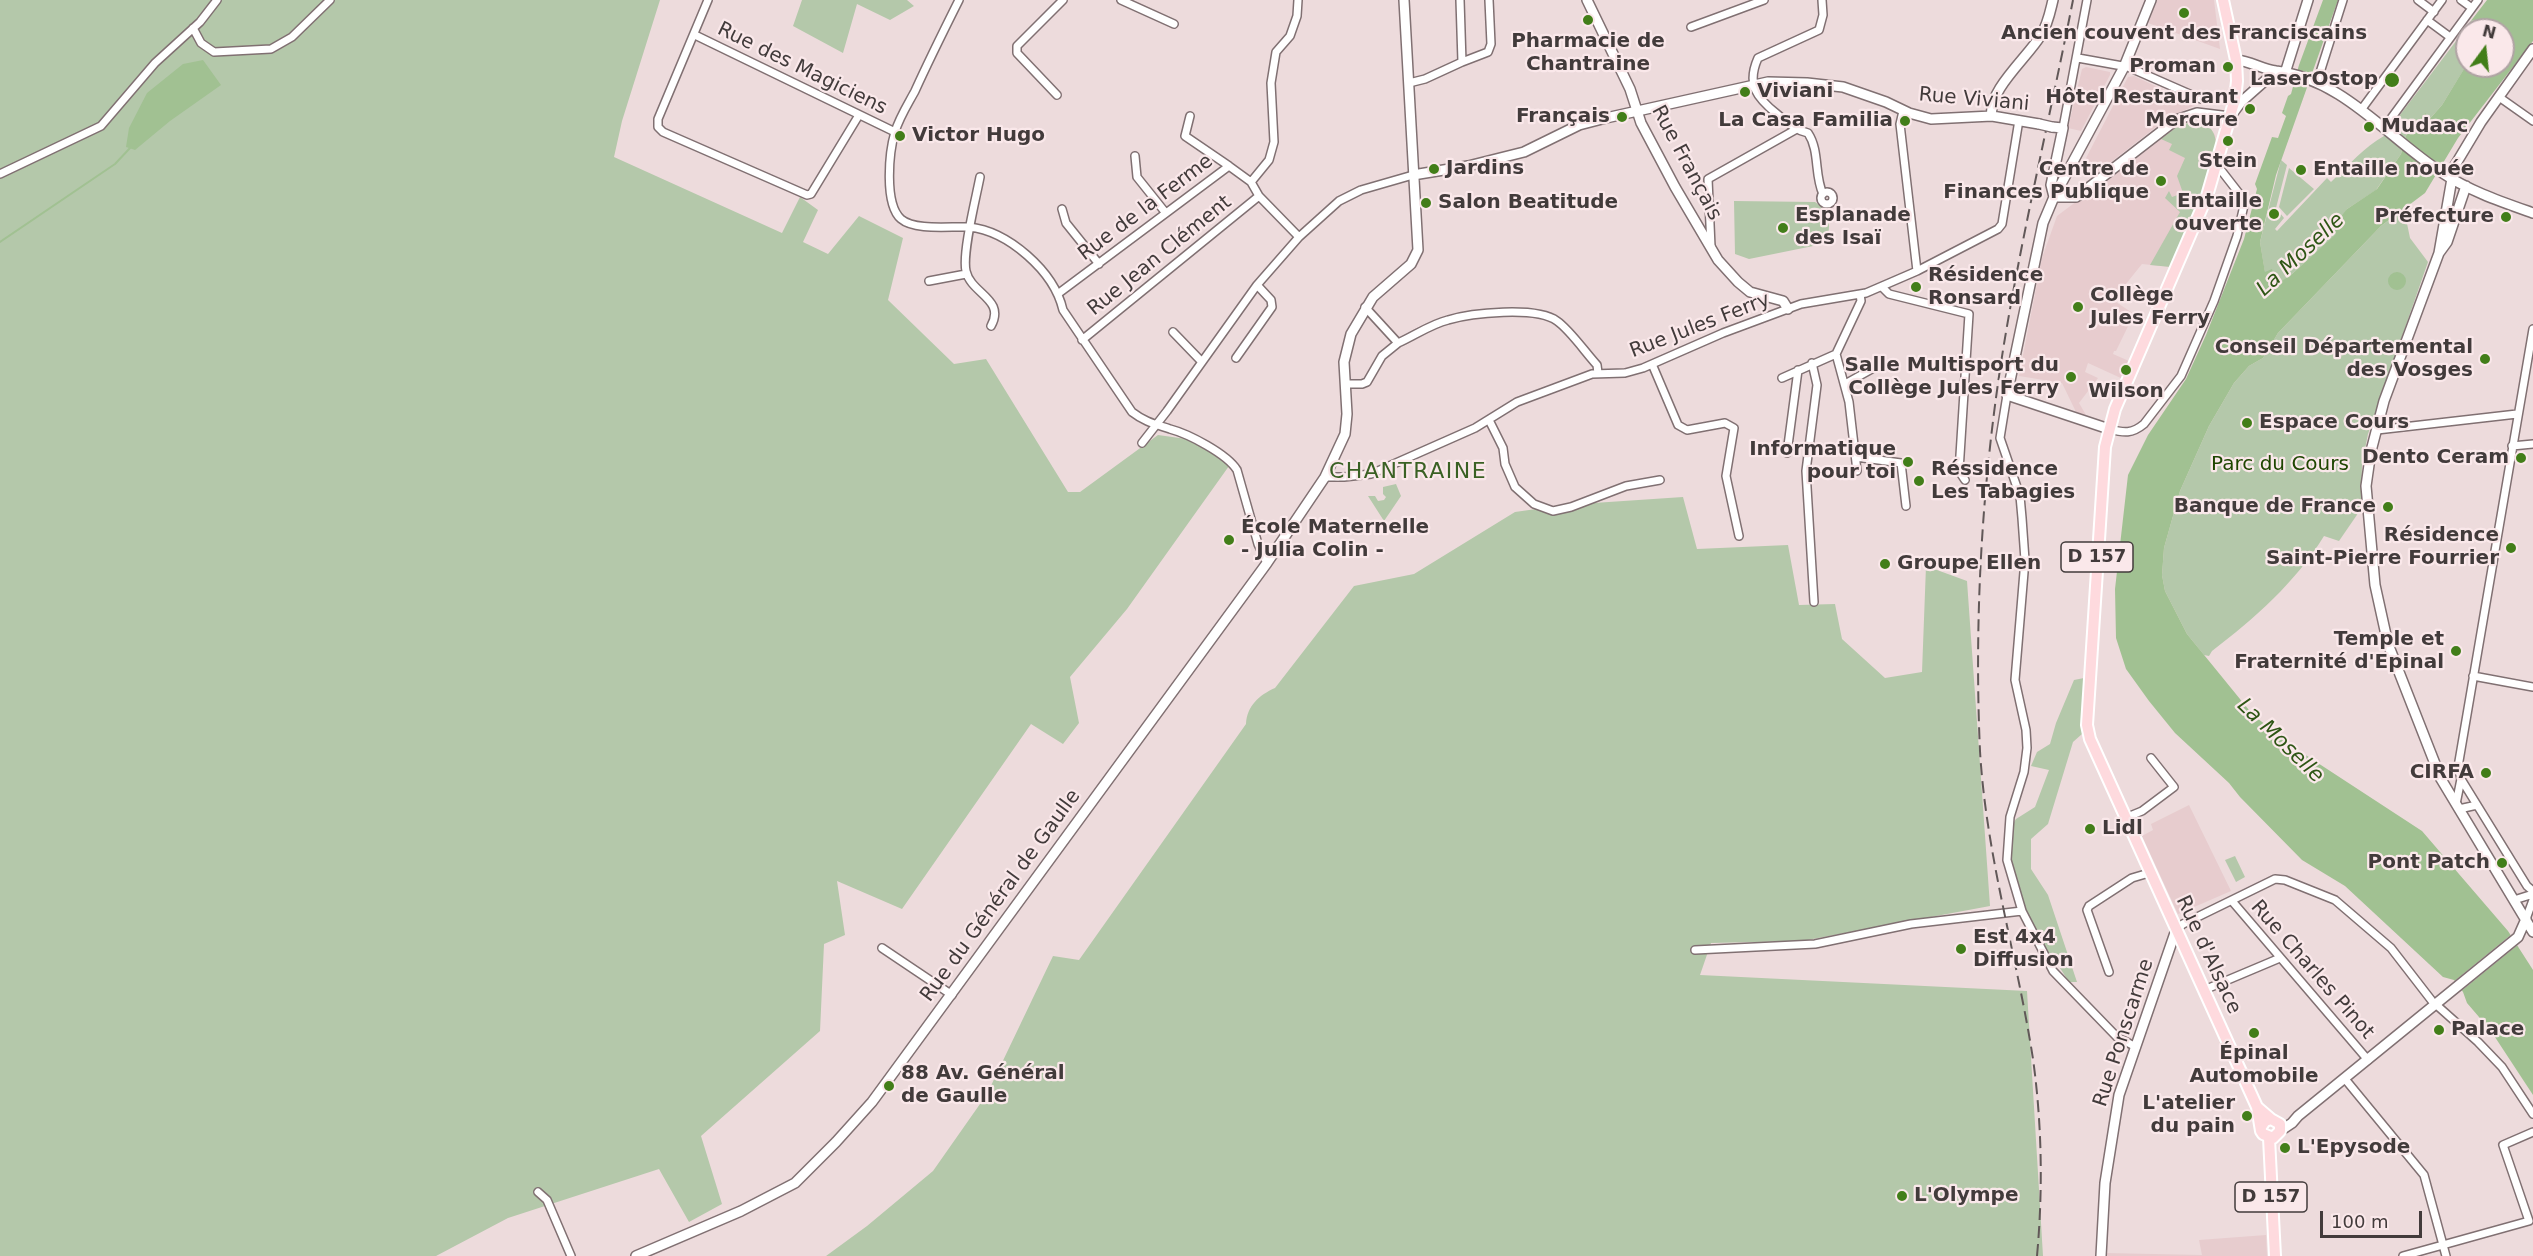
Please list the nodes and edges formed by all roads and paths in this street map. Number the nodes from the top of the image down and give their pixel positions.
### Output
1 (217, 0) edge
2 (330, 0) edge
3 (708, 0) edge
4 (959, 0) edge
5 (1063, 0) edge
6 (1121, 0) edge
7 (1298, 0) edge
8 (1404, 0) edge
9 (1460, 0) edge
10 (1489, 0) edge
11 (1587, 0) edge
12 (1764, 0) edge
13 (1822, 0) edge
14 (2053, 0) edge
15 (2087, 0) edge
16 (2151, 0) edge
17 (2223, 0) edge
18 (2308, 0) edge
19 (2343, 0) edge
20 (2418, 0) edge
21 (2442, 0) edge
22 (2461, 0) edge
23 (2478, 0) edge
24 (2472, 8) junction
25 (2435, 10) junction
26 (2427, 20) junction
27 (1174, 24) dead end
28 (1691, 27) dead end
29 (193, 28) junction
30 (695, 35) junction
31 (2450, 37) junction
32 (2533, 50) edge
33 (2078, 58) junction
34 (2236, 60) junction
35 (1462, 62) junction
36 (2124, 67) junction
37 (2276, 70) junction
38 (2286, 70) junction
39 (2317, 82) junction
40 (1409, 83) junction
41 (1754, 84) junction
42 (1057, 95) dead end
43 (2499, 97) junction
44 (2201, 99) dead end
45 (2361, 110) junction
46 (1638, 111) junction
47 (1903, 111) junction
48 (859, 115) junction
49 (1190, 116) dead end
50 (1992, 116) junction
51 (2230, 117) junction
52 (2019, 120) junction
53 (2533, 121) edge
54 (2063, 128) junction
55 (2384, 128) junction
56 (1795, 130) junction
57 (895, 132) junction
58 (1135, 156) dead end
59 (2217, 165) junction
60 (1229, 166) junction
61 (0, 174) edge
62 (2052, 174) junction
63 (1413, 176) junction
64 (980, 177) dead end
65 (2451, 178) junction
66 (1251, 182) junction
67 (2064, 182) junction
68 (2470, 188) junction
69 (2083, 192) junction
70 (1823, 194) dead end
71 (1259, 196) junction
72 (2054, 197) junction
73 (1062, 209) dead end
74 (1165, 212) junction
75 (2533, 213) edge
76 (970, 227) junction
77 (1299, 237) junction
78 (1711, 247) junction
79 (2439, 253) junction
80 (1100, 264) junction
81 (1917, 271) junction
82 (966, 274) junction
83 (929, 281) dead end
84 (1890, 283) junction
85 (1257, 285) junction
86 (1882, 286) junction
87 (1059, 293) junction
88 (1860, 294) junction
89 (1895, 295) junction
90 (1365, 307) junction
91 (1788, 309) junction
92 (992, 326) dead end
93 (2533, 330) edge
94 (1173, 332) dead end
95 (1082, 340) junction
96 (1398, 344) junction
97 (1836, 354) junction
98 (1236, 358) dead end
99 (1202, 362) junction
100 (1812, 363) junction
101 (1652, 364) junction
102 (1879, 365) dead end
103 (1798, 370) junction
104 (1598, 373) junction
105 (1782, 378) dead end
106 (1346, 384) junction
107 (1845, 384) junction
108 (2007, 394) junction
109 (2517, 414) junction
110 (1489, 420) junction
111 (1155, 426) junction
112 (2109, 429) junction
113 (2377, 430) junction
114 (1142, 443) dead end
115 (2533, 444) edge
116 (2511, 446) junction
117 (1787, 453) dead end
118 (1856, 457) junction
119 (1857, 471) dead end
120 (1325, 477) junction
121 (1660, 480) dead end
122 (1965, 480) dead end
123 (1906, 506) dead end
124 (1739, 536) dead end
125 (1266, 563) junction
126 (1814, 602) dead end
127 (2473, 676) junction
128 (2533, 687) edge
129 (2151, 758) dead end
130 (2461, 779) junction
131 (2477, 805) junction
132 (2457, 806) junction
133 (2125, 818) junction
134 (2149, 873) junction
135 (2533, 893) edge
136 (2514, 900) junction
137 (2533, 900) edge
138 (2232, 901) junction
139 (2022, 911) junction
140 (2530, 919) edge
141 (2176, 930) junction
142 (2533, 932) edge
143 (882, 948) dead end
144 (1695, 950) dead end
145 (2280, 958) junction
146 (2109, 972) dead end
147 (2204, 990) junction
148 (952, 995) junction
149 (2437, 1003) junction
150 (2136, 1047) junction
151 (2368, 1060) junction
152 (2345, 1079) junction
153 (2257, 1107) junction
154 (2533, 1114) edge
155 (2276, 1123) junction
156 (2261, 1127) junction
157 (2533, 1132) edge
158 (2269, 1138) junction
159 (538, 1192) dead end
160 (2443, 1246) junction
161 (571, 1256) edge
162 (636, 1256) edge
163 (2101, 1256) edge
164 (2274, 1256) edge
165 (2403, 1256) edge
166 (2446, 1256) edge

1 - 29 street
2 - 29 street
3 - 30 street
4 - 57 street
5 - 42 street
6 - 27 street
7 - 66 street
8 - 40 street, Rue du Général de Gaulle
9 - 35 street
10 - 35 street
11 - 46 street, Rue Français
12 - 28 street
13 - 41 street
14 - 50 street
15 - 33 street
16 - 36 street
17 - 34 main road
18 - 38 street
19 - 39 street
20 - 25 street
21 - 25 street
22 - 24 street
23 - 24 street
24 - 31 street
25 - 26 street
26 - 31 street
26 - 45 street
29 - 61 street
30 - 48 street, Rue des Magiciens
30 - 48 street
31 - 55 street
32 - 43 street
33 - 36 street
33 - 54 street
34 - 37 street
34 - 51 main road
35 - 40 street
36 - 44 street
36 - 67 street
37 - 38 street
37 - 51 street, D 157
38 - 39 street
39 - 45 street
40 - 63 street, Rue du Général de Gaulle
41 - 46 street, Rue Viviani
41 - 47 street, Rue Viviani
41 - 56 street
43 - 53 street
43 - 65 street
45 - 55 street
46 - 63 street, Rue Viviani
46 - 78 street, Rue Français
47 - 50 street, Rue Viviani
47 - 81 street
48 - 57 street, Rue des Magiciens
49 - 60 street
50 - 52 street, Rue Viviani
51 - 59 main road, Rue d'Alsace / D 157
51 - 69 street
52 - 54 street, Rue Viviani, bridge
52 - 81 street, Rue Jules Ferry
54 - 62 street
55 - 65 street
56 - 70 street
56 - 78 street
57 - 76 street, Rue Jean Clément
58 - 74 street
59 - 112 main road, Rue d'Alsace / D 157
59 - 112 street
60 - 66 street, Rue de la Ferme
60 - 74 street, Rue de la Ferme
62 - 67 street
62 - 72 street
63 - 77 street
63 - 90 street, Rue du Général de Gaulle
64 - 76 street
65 - 68 street
65 - 79 street
66 - 71 street, Rue de la Ferme
67 - 69 street
67 - 72 street
68 - 75 street
68 - 79 street
69 - 72 street
71 - 77 street, Rue de la Ferme
71 - 95 street, Rue Jean Clément
72 - 108 street
73 - 80 street
74 - 80 street, Rue de la Ferme
76 - 82 street
76 - 87 street, Rue Jean Clément
77 - 85 street
78 - 91 street, Rue Français
79 - 113 street
80 - 87 street, Rue de la Ferme
81 - 84 street, Rue Jules Ferry
82 - 83 street
82 - 92 street
84 - 86 street, Rue Jules Ferry
84 - 89 street
85 - 98 street
85 - 99 street
86 - 88 street, Rue Jules Ferry
86 - 89 street
87 - 95 street, Rue Jean Clément
88 - 91 street, Rue Jules Ferry
88 - 97 street
89 - 122 street
90 - 96 street
90 - 106 street, Rue du Général de Gaulle
91 - 101 street, Rue Jules Ferry
93 - 109 street
94 - 99 street
95 - 111 street, Rue Jean Clément
96 - 104 street
96 - 106 street
97 - 100 street
97 - 107 street
99 - 111 street
100 - 103 street
100 - 126 street
101 - 104 street, Rue Jules Ferry
101 - 124 street
102 - 107 street
103 - 105 street
103 - 117 street
104 - 110 street, Rue Jules Ferry
106 - 120 street, Rue du Général de Gaulle
107 - 118 street
108 - 112 street
108 - 139 street
109 - 113 street
109 - 116 street
110 - 120 street, Rue Jules Ferry
110 - 121 street
111 - 114 street
111 - 125 street, Rue Jean Clément
112 - 133 main road, Rue d'Alsace / D 157
113 - 132 street
115 - 116 street
116 - 127 street
118 - 119 street
118 - 123 street
120 - 125 street, Rue du Général de Gaulle
125 - 148 street, Rue du Général de Gaulle
127 - 128 street
127 - 130 street
129 - 133 street
130 - 131 street
130 - 132 street
131 - 132 street
131 - 135 street
132 - 136 street
133 - 134 main road, Rue d'Alsace / D 157
134 - 141 main road, Rue d'Alsace / D 157
134 - 146 street
135 - 136 street
136 - 140 street
137 - 140 street
138 - 141 street
138 - 145 street, Rue Charles Pinot
138 - 149 street
139 - 144 street
139 - 150 street
140 - 142 street
140 - 149 street
141 - 147 main road, Rue d'Alsace / D 157
141 - 150 street, Rue Ponscarme
143 - 148 street
145 - 147 street
145 - 151 street, Rue Charles Pinot
147 - 153 main road, Rue d'Alsace / D 157
148 - 162 street, Rue du Général de Gaulle
149 - 151 street
149 - 154 street
150 - 163 street, Rue Ponscarme
151 - 152 street
152 - 155 street
152 - 160 street
153 - 155 main road, Rue d'Alsace / D 157
153 - 156 main road, Rue d'Alsace / D 157
155 - 156 main road
155 - 158 main road
156 - 158 main road
157 - 160 street
158 - 164 main road, D 157
159 - 161 street
160 - 165 street
160 - 166 street

